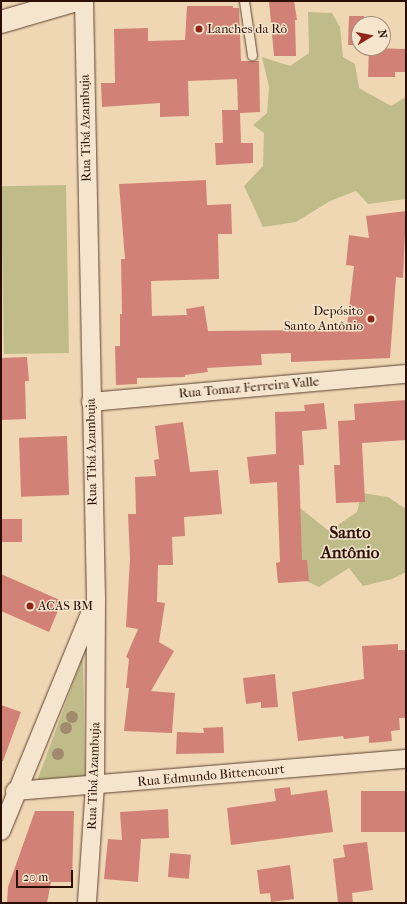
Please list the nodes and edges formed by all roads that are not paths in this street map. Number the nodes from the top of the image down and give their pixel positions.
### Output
1 (73, 1) edge
2 (84, 1) edge
3 (244, 1) edge
4 (1, 22) edge
5 (252, 55) dead end
6 (406, 374) edge
7 (91, 402) junction
8 (96, 599) junction
9 (406, 759) edge
10 (95, 786) junction
11 (15, 791) junction
12 (1, 831) edge
13 (87, 903) edge

1 - 4 main road
2 - 7 street, Rua Tibá Azambuja
3 - 5 lane
6 - 7 street, Rua Tomaz Ferreira Valle
7 - 8 street, Rua Tibá Azambuja
8 - 10 street, Rua Tibá Azambuja
8 - 11 street
9 - 10 street, Rua Edmundo Bittencourt
10 - 11 street, Rua Edmundo Bittencourt
10 - 13 street, Rua Tibá Azambuja
11 - 12 street

